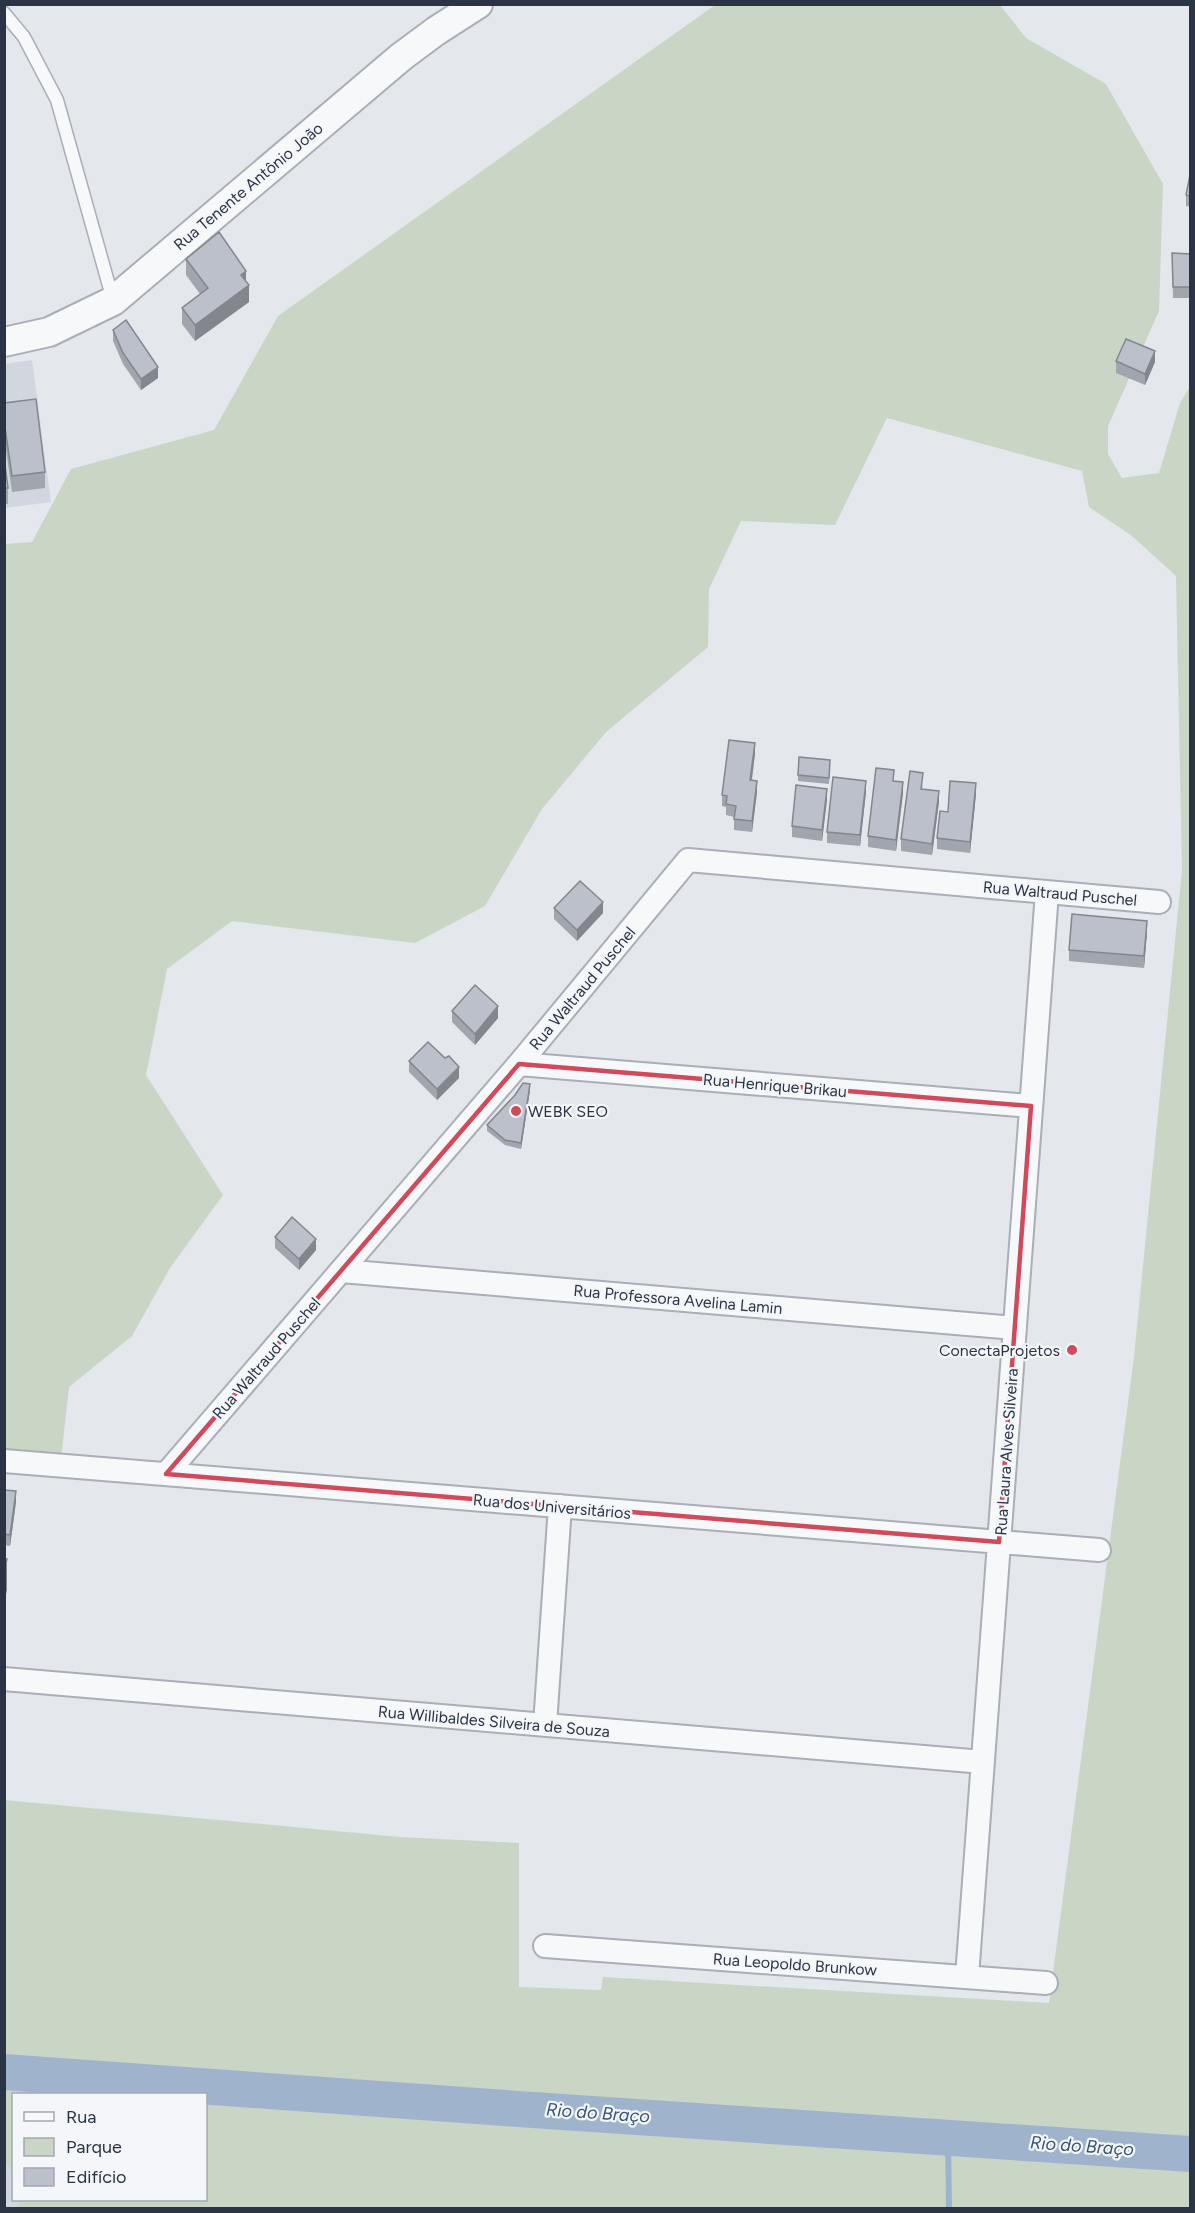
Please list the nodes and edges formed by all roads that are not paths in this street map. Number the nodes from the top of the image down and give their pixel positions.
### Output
1 (478, 4) edge
2 (4, 12) edge
3 (113, 301) junction
4 (4, 342) edge
5 (1047, 892) junction
6 (1159, 902) dead end
7 (519, 1064) junction
8 (1031, 1106) junction
9 (341, 1271) junction
10 (1015, 1328) junction
11 (4, 1461) edge
12 (166, 1474) junction
13 (560, 1506) junction
14 (999, 1542) junction
15 (1099, 1550) dead end
16 (4, 1679) edge
17 (545, 1725) junction
18 (983, 1762) junction
19 (545, 1946) dead end
20 (967, 1977) junction
21 (1046, 1983) dead end

1 - 3 street, Rua Tenente Antônio João
2 - 3 lane
3 - 4 street, Rua Tenente Antônio João
5 - 6 street, Rua Waltraud Puschel
5 - 7 street, Rua Waltraud Puschel
5 - 8 street, Rua Laura Alves Silveira
7 - 8 street, Rua Henrique Brikau
7 - 9 street, Rua Waltraud Puschel
8 - 10 street, Rua Laura Alves Silveira
9 - 10 street, Rua Professora Avelina Lamin
9 - 12 street, Rua Waltraud Puschel
10 - 14 street, Rua Laura Alves Silveira
11 - 12 street, Rua dos Universitários
12 - 13 street, Rua dos Universitários
13 - 14 street, Rua dos Universitários
13 - 17 street
14 - 15 street, Rua dos Universitários
14 - 18 street, Rua Laura Alves Silveira
16 - 17 street, Rua Willibaldes Silveira de Souza
17 - 18 street, Rua Willibaldes Silveira de Souza
18 - 20 street, Rua Laura Alves Silveira
19 - 20 street, Rua Leopoldo Brunkow
20 - 21 street, Rua Leopoldo Brunkow

